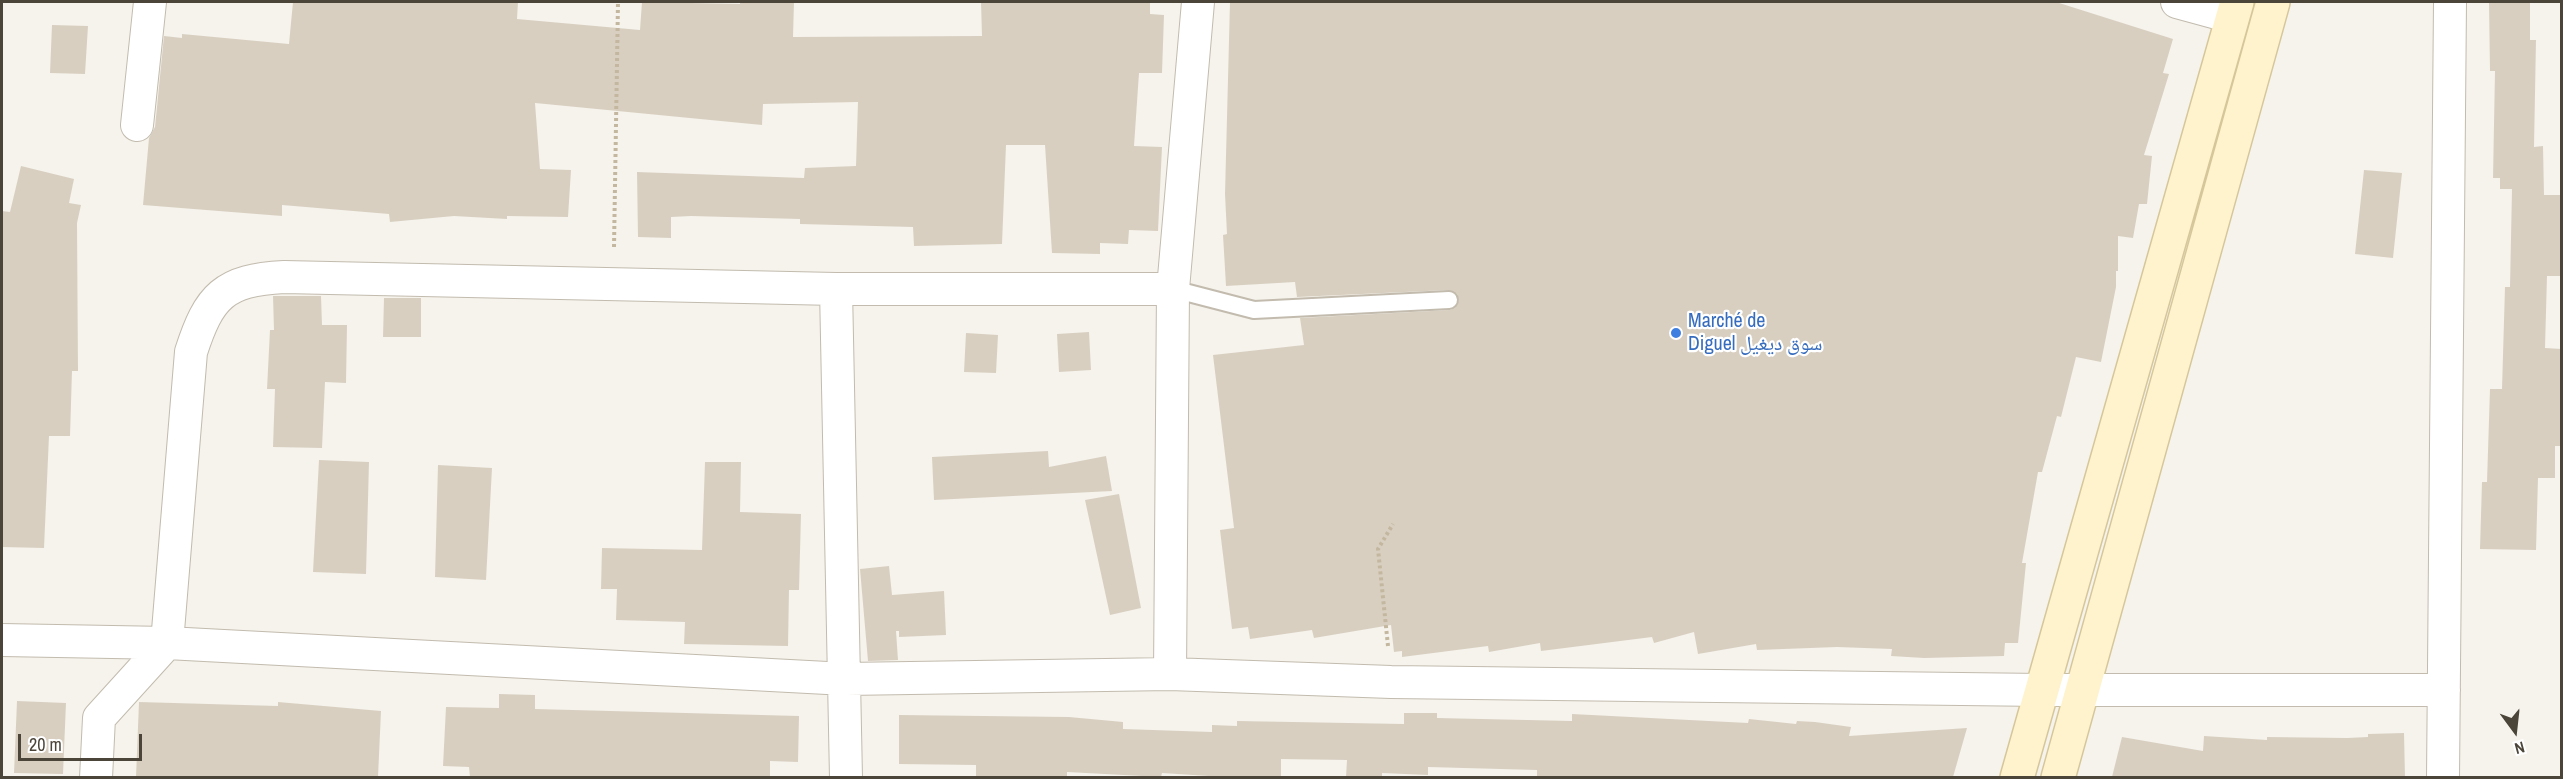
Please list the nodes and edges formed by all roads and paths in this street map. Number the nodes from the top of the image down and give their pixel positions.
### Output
1 (150, 2) edge
2 (618, 2) edge
3 (1198, 2) edge
4 (2177, 2) edge
5 (2273, 2) edge
6 (2450, 2) edge
7 (2234, 9) edge
8 (137, 125) dead end
9 (613, 284) junction
10 (837, 289) junction
11 (1173, 289) junction
12 (1449, 300) dead end
13 (1393, 524) dead end
14 (2, 640) edge
15 (166, 643) junction
16 (1170, 674) junction
17 (846, 679) junction
18 (1391, 682) junction
19 (2043, 690) junction
20 (2083, 690) junction
21 (2444, 690) junction
22 (96, 777) edge
23 (846, 777) edge
24 (2017, 777) edge
25 (2058, 777) edge
26 (2443, 777) edge

1 - 8 street
2 - 9 path
3 - 11 street
4 - 7 street
5 - 20 street
6 - 21 street
7 - 19 street
9 - 10 street
9 - 15 street
10 - 11 street
10 - 17 street
11 - 12 lane
11 - 16 street
13 - 18 path
14 - 15 street
15 - 17 street
15 - 22 street
16 - 17 street
16 - 18 street
17 - 23 street
18 - 19 street
19 - 20 street
19 - 24 street
20 - 21 street
20 - 25 street
21 - 26 street

